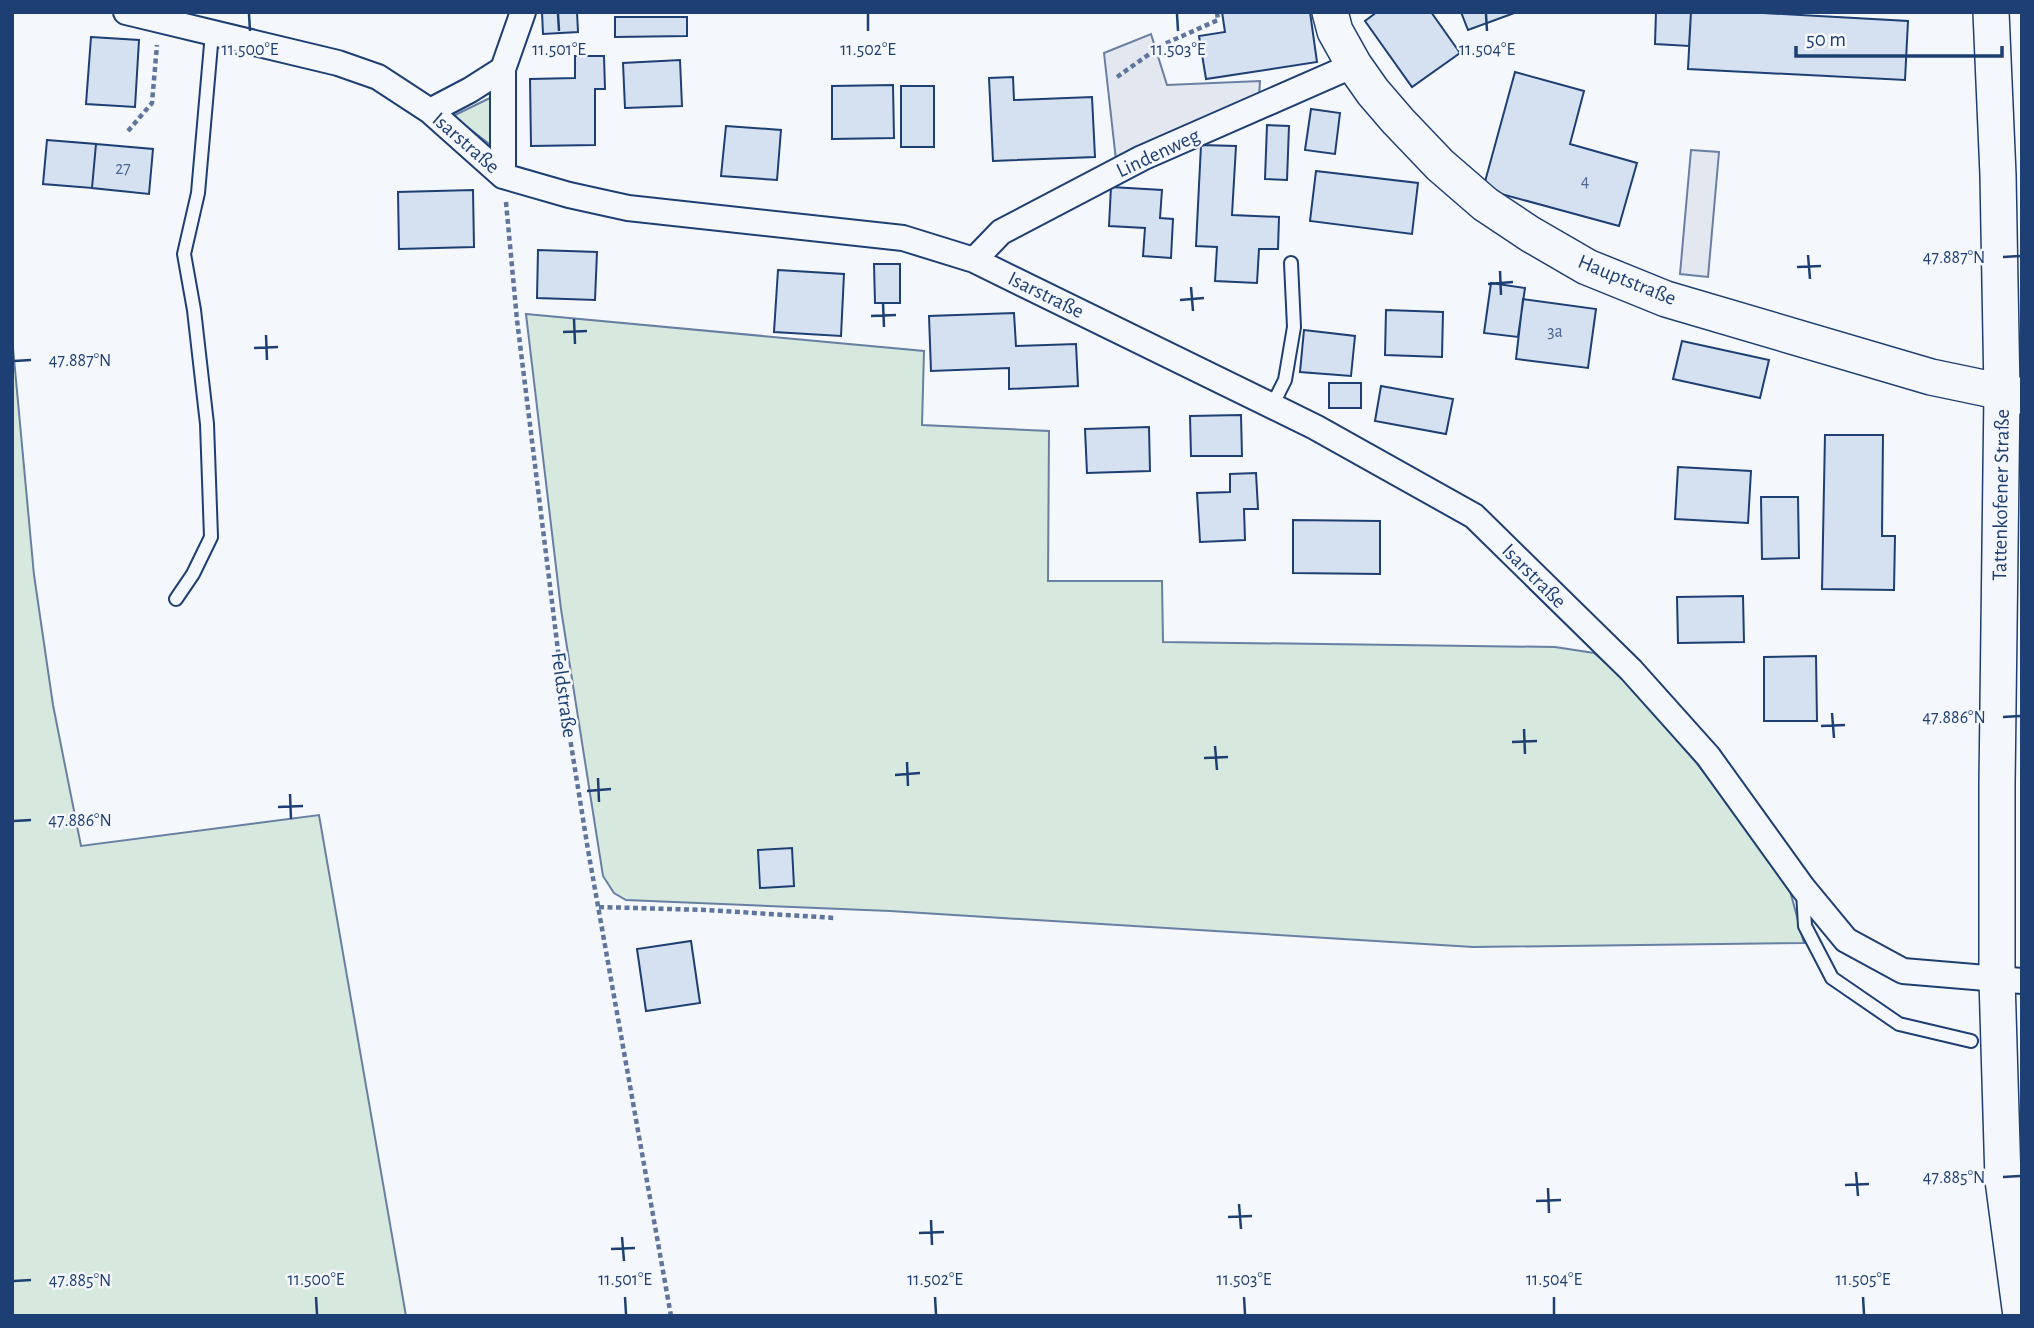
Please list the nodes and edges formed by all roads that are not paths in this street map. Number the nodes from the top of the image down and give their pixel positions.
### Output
1 (126, 12) edge
2 (523, 12) edge
3 (1330, 12) edge
4 (1991, 12) edge
5 (212, 33) junction
6 (1353, 65) junction
7 (503, 69) junction
8 (430, 111) junction
9 (503, 176) junction
10 (974, 260) junction
11 (1292, 262) dead end
12 (2012, 394) edge
13 (1272, 406) junction
14 (176, 599) dead end
15 (1802, 888) junction
16 (2009, 980) edge
17 (1971, 1041) dead end
18 (2021, 1316) edge

1 - 5 street, Isarstraße
2 - 7 street
3 - 6 main road, Hauptstraße
4 - 12 main road, Tattenkofener Straße
5 - 8 street, Isarstraße
5 - 14 lane
6 - 10 street, Lindenweg
6 - 12 main road, Hauptstraße
7 - 8 street
7 - 9 street
8 - 9 street, Isarstraße
9 - 10 street, Isarstraße
10 - 13 street, Isarstraße
11 - 13 lane
12 - 16 main road, Tattenkofener Straße
13 - 15 street, Isarstraße
15 - 16 street, Isarstraße
15 - 17 lane
16 - 18 main road, Tattenkofener Straße

